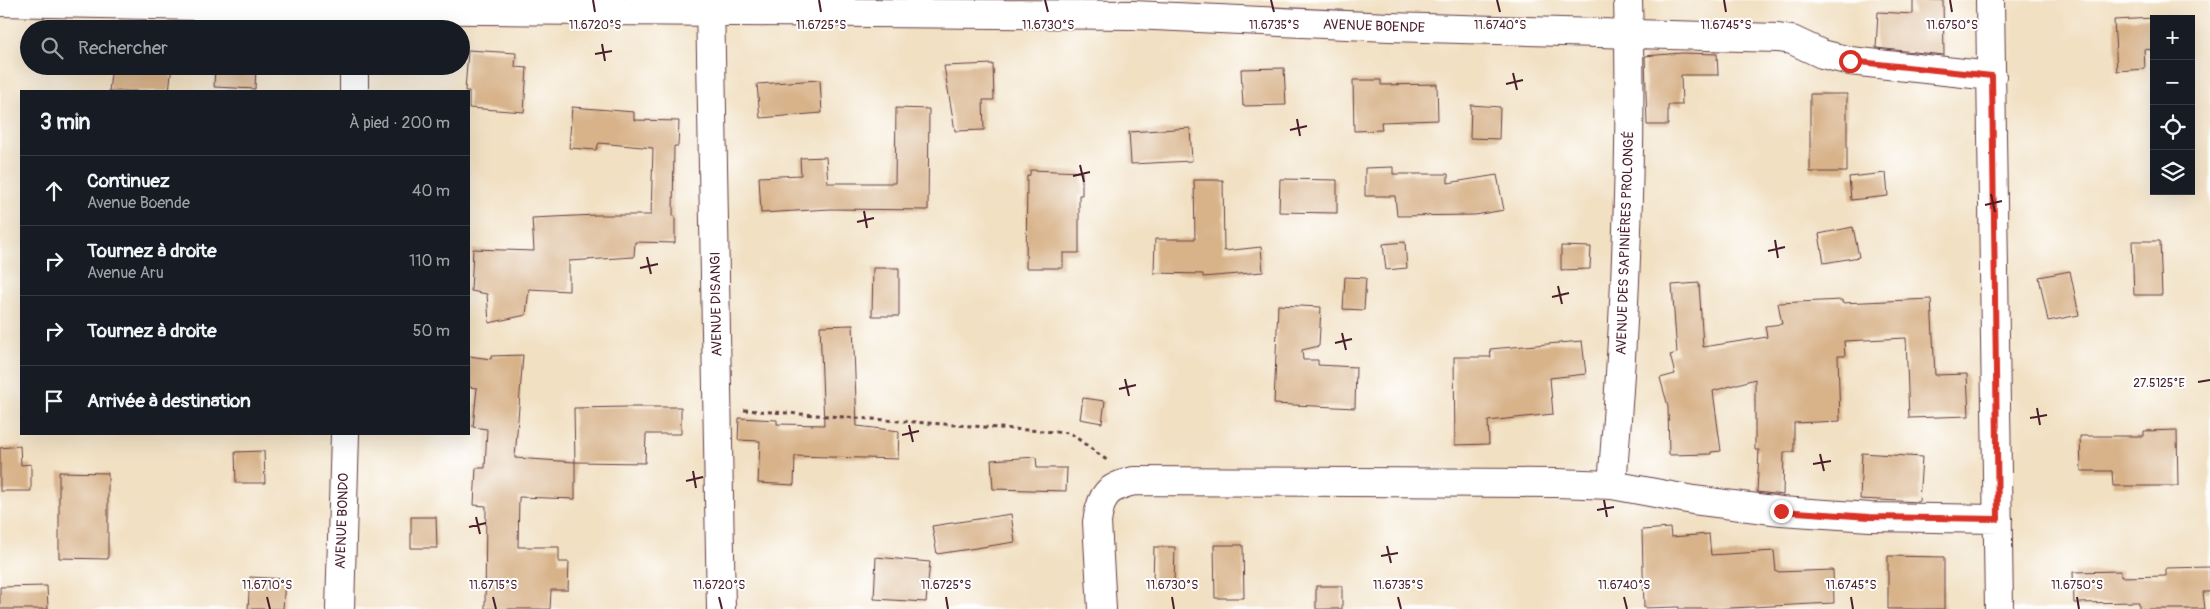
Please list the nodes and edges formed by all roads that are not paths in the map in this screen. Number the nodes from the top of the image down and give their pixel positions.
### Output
1 (1628, 0) edge
2 (1990, 0) edge
3 (0, 2) edge
4 (710, 6) edge
5 (1133, 8) edge
6 (356, 19) edge
7 (1629, 35) junction
8 (354, 75) edge
9 (1992, 76) junction
10 (354, 90) edge
11 (344, 435) edge
12 (1612, 485) junction
13 (1998, 519) junction
14 (340, 609) edge
15 (721, 609) edge
16 (1102, 609) edge
17 (1999, 609) edge

1 - 7 street, AVENUE DES SAPINIÈRES PROLONGÉ
2 - 9 street
3 - 6 street, AVENUE BOENDE
4 - 5 street, AVENUE BOENDE
4 - 6 street, AVENUE BOENDE
4 - 15 street, AVENUE DISANGI
5 - 7 street, AVENUE BOENDE
7 - 9 street, AVENUE BOENDE
7 - 12 street, AVENUE DES SAPINIÈRES PROLONGÉ
8 - 10 street
9 - 13 street
11 - 14 street, AVENUE BONDO
12 - 13 street
12 - 16 street
13 - 17 street

